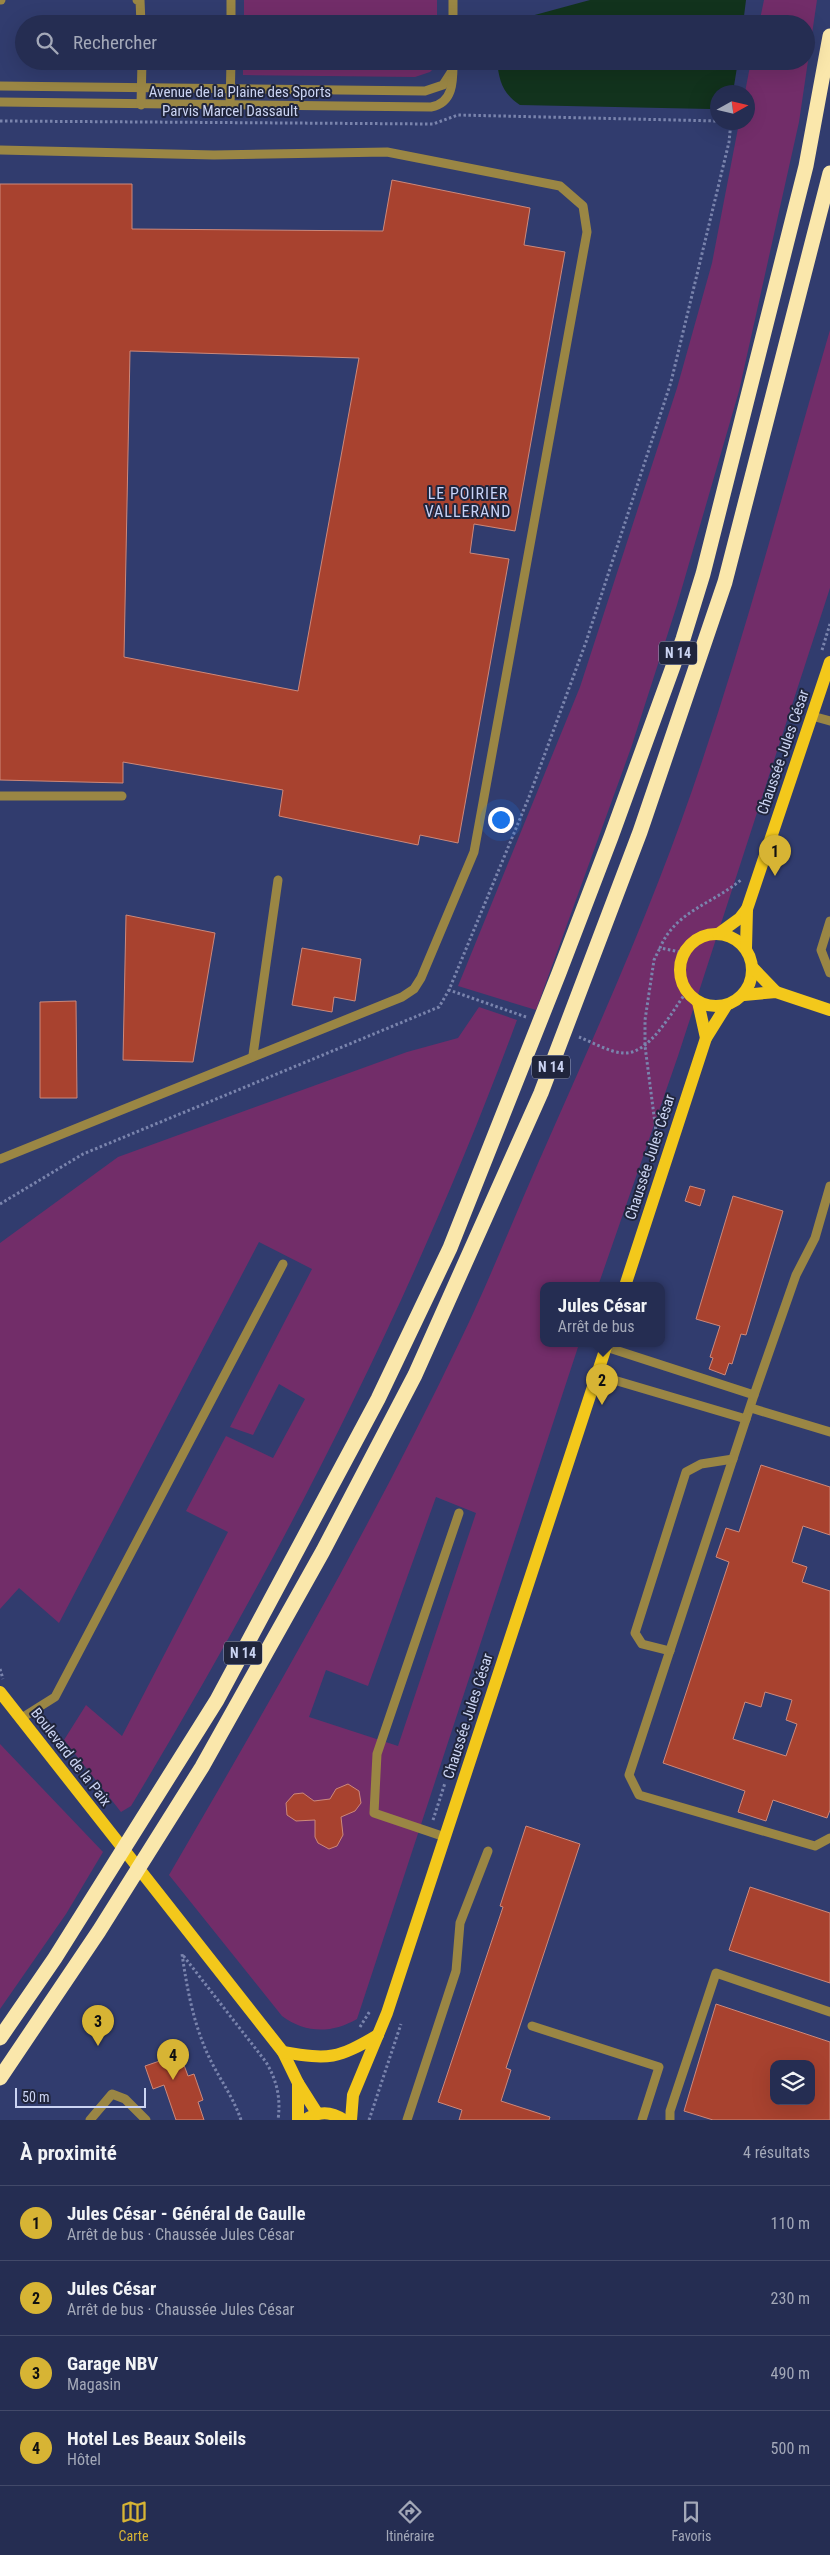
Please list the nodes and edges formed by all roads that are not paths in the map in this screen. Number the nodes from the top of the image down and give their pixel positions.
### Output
1 (139, 0) edge
2 (232, 0) edge
3 (453, 0) edge
4 (140, 15) edge
5 (231, 15) edge
6 (453, 15) edge
7 (830, 36) edge
8 (142, 70) edge
9 (231, 70) edge
10 (450, 70) edge
11 (453, 70) edge
12 (0, 86) edge
13 (141, 88) junction
14 (231, 89) junction
15 (0, 102) edge
16 (141, 104) junction
17 (230, 106) junction
18 (0, 150) edge
19 (830, 174) edge
20 (830, 662) edge
21 (812, 716) junction
22 (830, 721) edge
23 (0, 796) edge
24 (122, 796) dead end
25 (278, 880) dead end
26 (747, 909) junction
27 (830, 921) edge
28 (718, 934) junction
29 (746, 948) junction
30 (753, 968) junction
31 (830, 973) edge
32 (776, 992) junction
33 (744, 995) junction
34 (698, 1002) junction
35 (726, 1006) junction
36 (830, 1010) edge
37 (706, 1038) junction
38 (253, 1055) junction
39 (0, 1159) edge
40 (830, 1186) edge
41 (283, 1264) dead end
42 (626, 1282) edge
43 (607, 1347) edge
44 (610, 1347) edge
45 (597, 1374) junction
46 (754, 1395) junction
47 (751, 1408) junction
48 (746, 1419) junction
49 (830, 1432) edge
50 (733, 1459) junction
51 (459, 1513) dead end
52 (670, 1651) junction
53 (0, 1692) edge
54 (20, 1719) junction
55 (445, 1837) junction
56 (830, 1838) edge
57 (488, 1851) dead end
58 (830, 2012) edge
59 (532, 2026) dead end
60 (378, 2034) junction
61 (0, 2038) edge
62 (282, 2052) junction
63 (0, 2078) edge
64 (298, 2083) junction
65 (353, 2095) junction
66 (317, 2113) junction
67 (331, 2113) junction
68 (90, 2120) edge
69 (146, 2120) edge
70 (298, 2120) edge
71 (305, 2120) edge
72 (344, 2120) edge
73 (351, 2120) edge
74 (407, 2120) edge
75 (642, 2120) edge
76 (670, 2120) edge

1 - 4 street
2 - 5 street
3 - 6 street
7 - 61 highway, N 14
8 - 13 street
9 - 14 street
10 - 14 street, Avenue de la Plaine des Sports
11 - 17 street, Avenue de la Plaine des Sports
12 - 13 street, Avenue de la Plaine des Sports
13 - 14 street, Avenue de la Plaine des Sports
13 - 16 street
14 - 17 street
15 - 16 street, Avenue de la Plaine des Sports
16 - 17 street, Avenue de la Plaine des Sports
18 - 38 street
19 - 63 highway, N 14
20 - 21 main road, Chaussée Jules César
21 - 22 street
21 - 26 main road, Chaussée Jules César
23 - 24 street
25 - 38 street
26 - 28 main road, Chaussée Jules César
26 - 29 main road, Chaussée Jules César
27 - 31 street
28 - 29 main road
28 - 34 main road
29 - 30 main road
30 - 32 main road
30 - 33 main road
32 - 33 main road
32 - 36 main road
33 - 35 main road
34 - 35 main road
34 - 37 main road
35 - 37 main road, Chaussée Jules César
37 - 42 main road, Chaussée Jules César
38 - 39 street
40 - 46 street
41 - 54 street
43 - 45 main road, Chaussée Jules César
44 - 46 street
45 - 48 street
45 - 55 main road, Chaussée Jules César
46 - 47 street
47 - 48 street
47 - 49 street
48 - 50 street
50 - 52 street
50 - 52 street
51 - 55 street
52 - 56 street
53 - 54 main road, Boulevard de la Paix
54 - 62 main road, Boulevard de la Paix
55 - 60 main road, Chaussée Jules César
57 - 74 street
58 - 76 street
59 - 75 street
60 - 62 main road
60 - 65 main road, Chaussée Jules César
62 - 64 main road, Boulevard de la Paix
64 - 66 main road, Boulevard de la Paix
64 - 70 main road
65 - 67 main road
65 - 73 main road
66 - 67 main road
66 - 71 main road
67 - 72 main road
68 - 69 street

